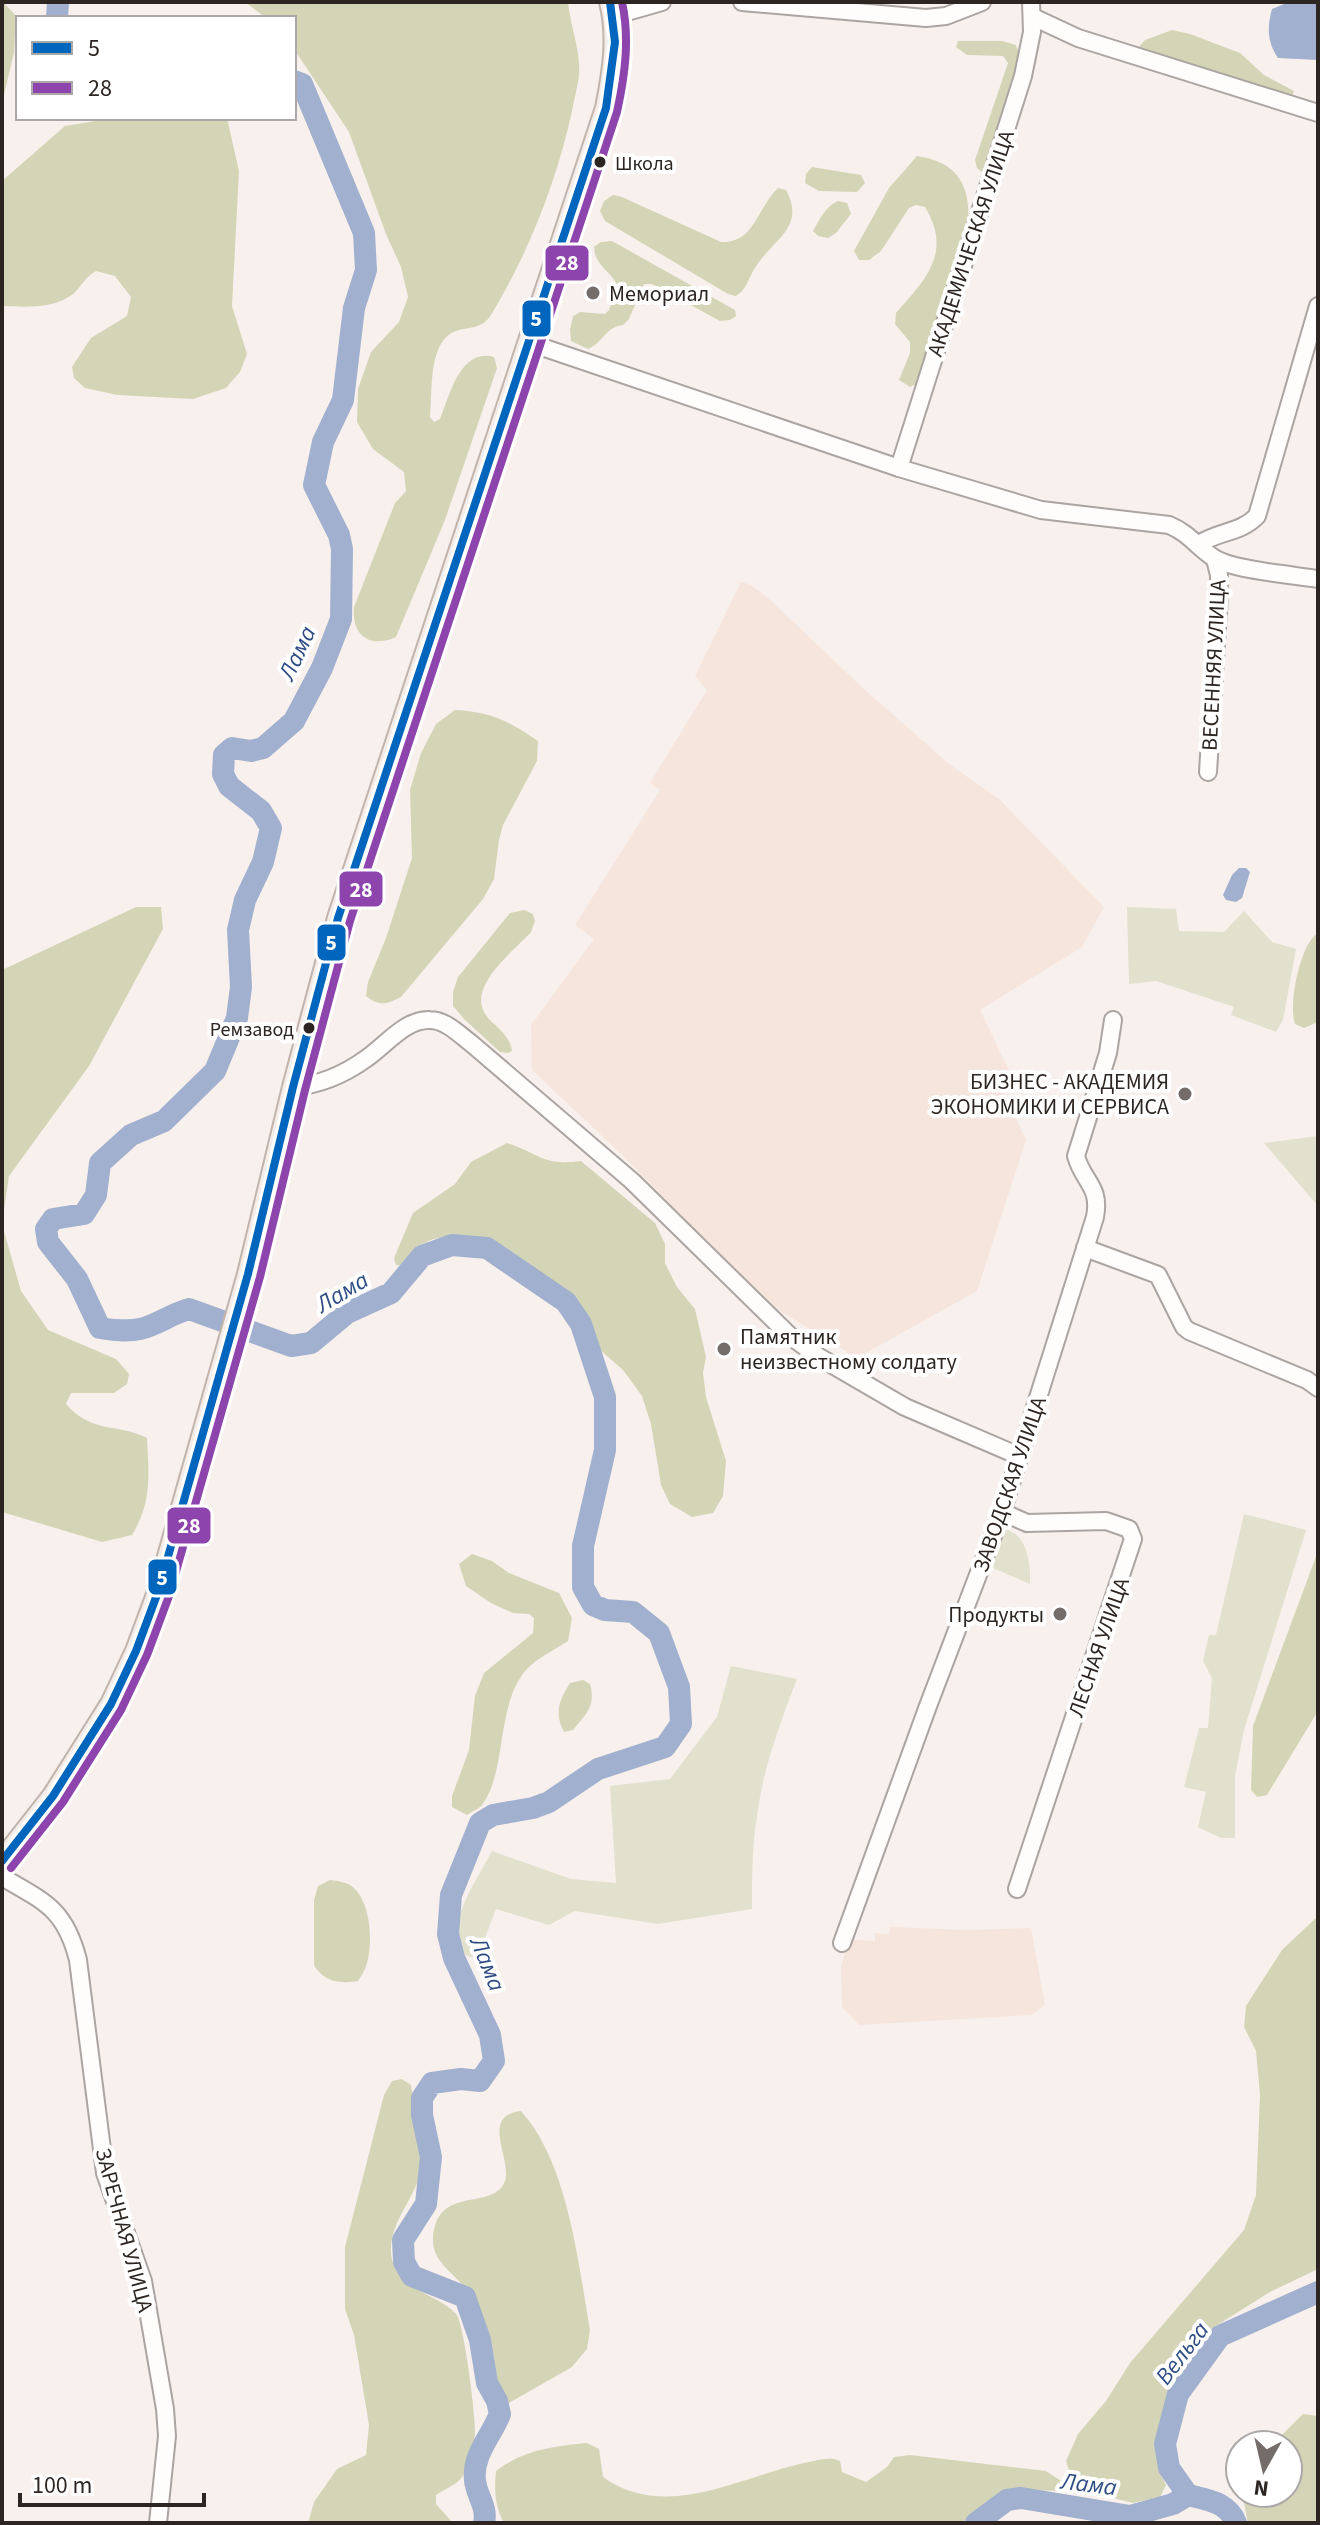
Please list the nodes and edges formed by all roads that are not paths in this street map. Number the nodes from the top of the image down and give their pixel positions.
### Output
1 (662, 2) edge
2 (742, 2) edge
3 (975, 4) edge
4 (612, 9) edge
5 (1032, 10) edge
6 (1318, 113) edge
7 (1318, 306) edge
8 (530, 343) junction
9 (899, 468) junction
10 (1199, 544) junction
11 (1215, 559) junction
12 (1318, 579) edge
13 (1208, 772) dead end
14 (1113, 1020) dead end
15 (293, 1087) junction
16 (1085, 1248) junction
17 (1318, 1388) edge
18 (1019, 1456) junction
19 (1002, 1512) junction
20 (2, 1861) edge
21 (2, 1877) edge
22 (1017, 1889) dead end
23 (842, 1943) dead end
24 (158, 2523) edge

1 - 4 street
2 - 3 street
4 - 8 main road
5 - 6 street, АКАДЕМИЧЕСКАЯ УЛИЦА
5 - 9 street, АКАДЕМИЧЕСКАЯ УЛИЦА
7 - 10 street
8 - 9 street
8 - 15 main road
9 - 10 street
10 - 11 street
11 - 12 street
11 - 13 street, ВЕСЕННЯЯ УЛИЦА
14 - 16 street, ЗАВОДСКАЯ УЛИЦА
15 - 18 street
15 - 20 main road
16 - 17 street
16 - 18 street, ЗАВОДСКАЯ УЛИЦА
18 - 19 street, ЗАВОДСКАЯ УЛИЦА
19 - 22 street, ЛЕСНАЯ УЛИЦА
19 - 23 street, ЗАВОДСКАЯ УЛИЦА
21 - 24 street, ЗАРЕЧНАЯ УЛИЦА

